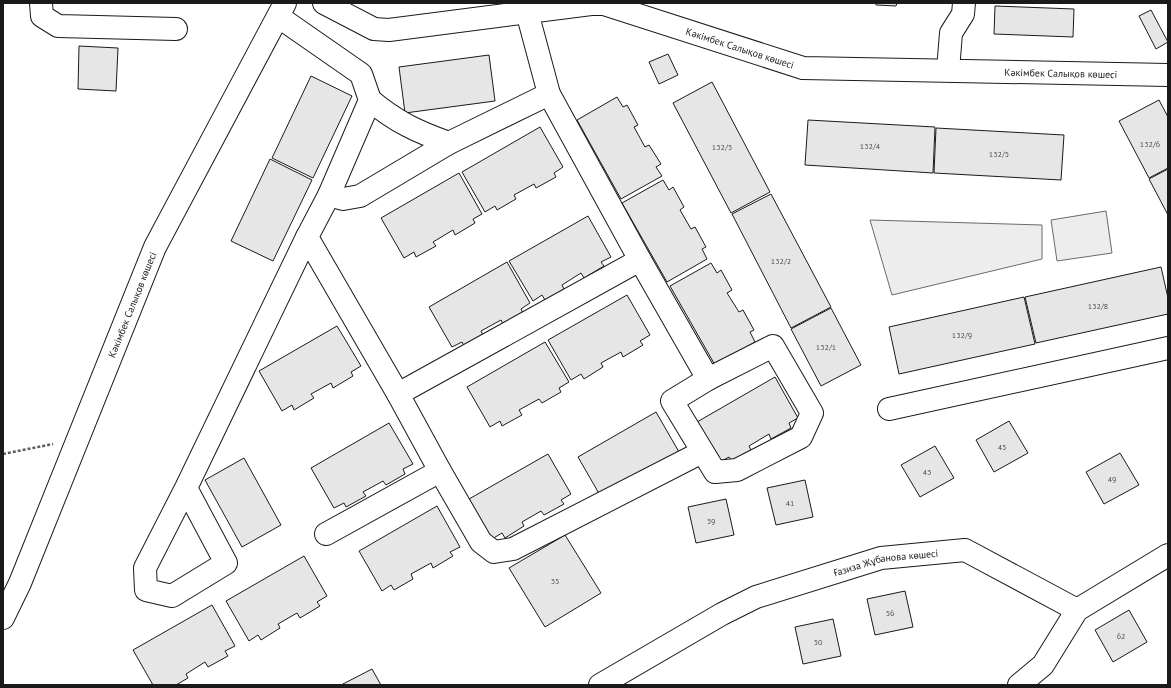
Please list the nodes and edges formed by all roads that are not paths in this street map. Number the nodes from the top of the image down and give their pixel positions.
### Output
1 (41, 3) edge
2 (324, 3) edge
3 (964, 3) edge
4 (282, 10) edge
5 (527, 12) junction
6 (176, 29) dead end
7 (948, 70) junction
8 (1168, 75) edge
9 (549, 94) junction
10 (370, 100) junction
11 (449, 143) junction
12 (329, 194) junction
13 (307, 237) junction
14 (640, 260) junction
15 (1168, 348) edge
16 (708, 379) junction
17 (398, 394) junction
18 (889, 409) dead end
19 (702, 452) junction
20 (440, 471) junction
21 (186, 488) junction
22 (326, 534) dead end
23 (1168, 555) edge
24 (1077, 610) junction
25 (3, 618) edge
26 (600, 685) edge
27 (1019, 685) edge

1 - 6 street
2 - 5 street, Кәкімбек Салықов көшесі
3 - 7 street
4 - 10 street
4 - 25 street, Кәкімбек Салықов көшесі
5 - 7 street, Кәкімбек Салықов көшесі
5 - 9 street
7 - 8 street, Кәкімбек Салықов көшесі
9 - 11 street
9 - 14 street
10 - 11 street
10 - 12 street
11 - 12 street
12 - 13 street
13 - 17 street
13 - 21 street
14 - 16 street
14 - 17 street
15 - 18 street
16 - 19 street
16 - 19 street
17 - 20 street
19 - 20 street
20 - 22 street
21 - 21 street
23 - 24 street
24 - 26 street, Ғазиза Жұбанова көшесі
24 - 27 street

